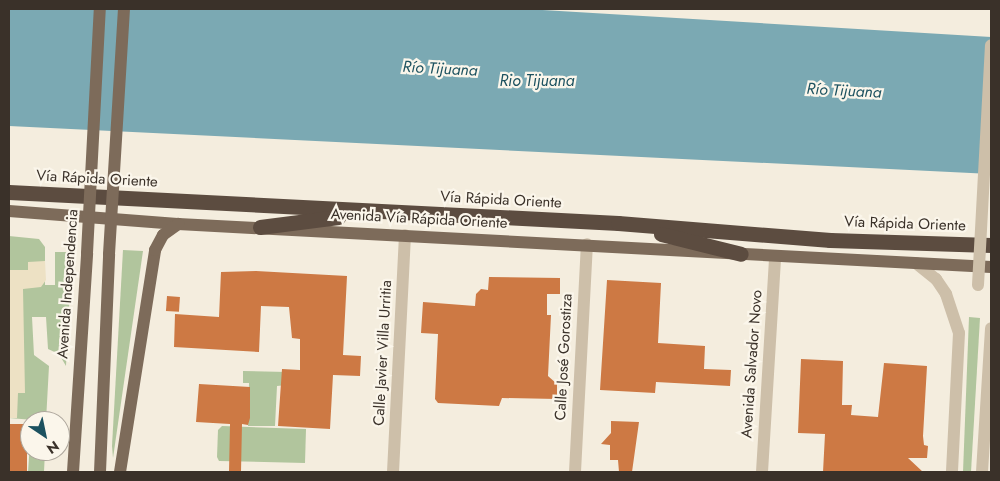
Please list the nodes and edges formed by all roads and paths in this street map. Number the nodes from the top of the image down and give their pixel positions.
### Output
1 (100, 9) edge
2 (124, 9) edge
3 (991, 45) edge
4 (9, 192) edge
5 (9, 211) edge
6 (377, 212) junction
7 (178, 224) junction
8 (618, 224) junction
9 (260, 226) junction
10 (748, 233) junction
11 (405, 235) junction
12 (991, 237) edge
13 (587, 244) junction
14 (991, 245) edge
15 (741, 254) junction
16 (776, 257) junction
17 (916, 263) junction
18 (991, 267) edge
19 (978, 285) dead end
20 (991, 328) edge
21 (73, 472) edge
22 (100, 472) edge
23 (120, 472) edge
24 (393, 472) edge
25 (575, 472) edge
26 (762, 472) edge
27 (952, 472) edge
28 (982, 472) edge

1 - 21 main road, Avenida Independencia, bridge
2 - 22 main road, bridge
3 - 19 street, bridge
4 - 6 highway, Vía Rápida Oriente
5 - 7 main road, Avenida Vía Rápida Oriente
6 - 8 highway, Vía Rápida Oriente
6 - 9 highway
7 - 9 main road, Avenida Vía Rápida Oriente
7 - 23 main road
8 - 10 highway, Vía Rápida Oriente
8 - 15 highway
9 - 11 main road, Avenida Vía Rápida Oriente
10 - 12 highway
10 - 14 highway, Vía Rápida Oriente
11 - 13 main road, Avenida Vía Rápida Oriente
11 - 24 street, Calle Javier Villa Urritia
13 - 15 main road, Avenida Vía Rápida Oriente
13 - 25 street, Calle José Gorostiza
15 - 16 main road, Avenida Vía Rápida Oriente
16 - 17 main road, Avenida Vía Rápida Oriente
16 - 26 street, Avenida Salvador Novo
17 - 18 main road
17 - 27 street
20 - 28 street

